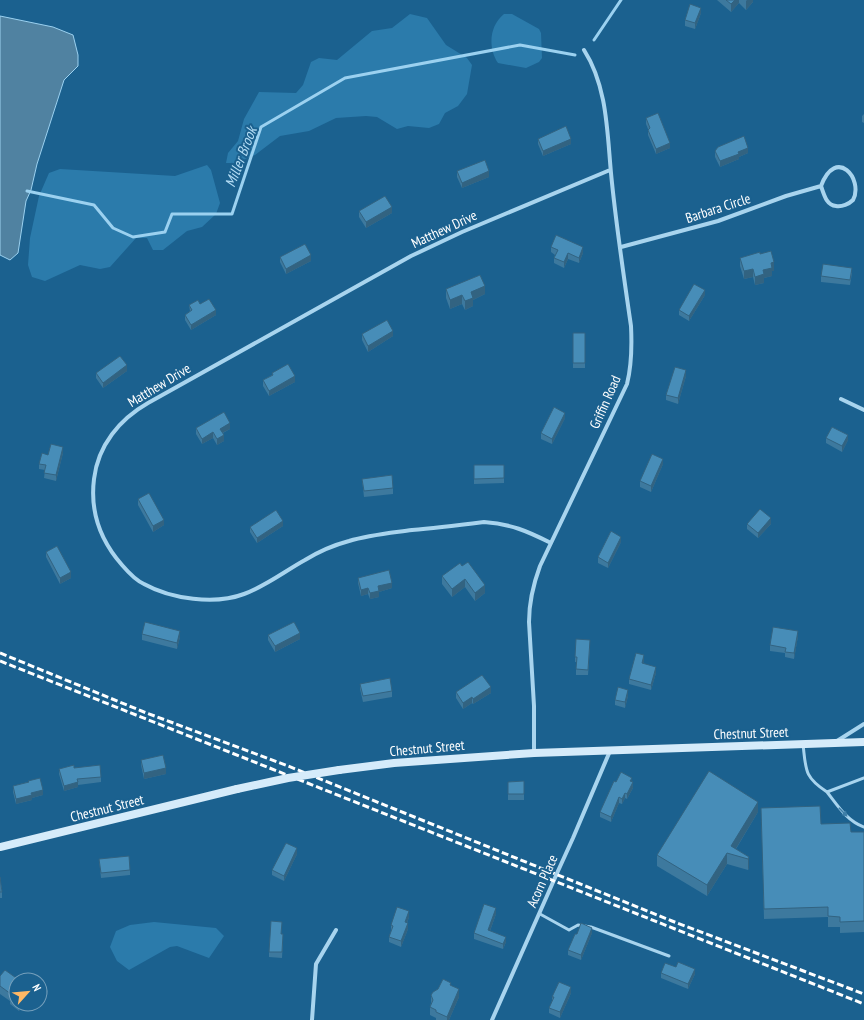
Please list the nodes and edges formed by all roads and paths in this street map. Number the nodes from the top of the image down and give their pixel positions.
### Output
1 (584, 50) dead end
2 (610, 170) junction
3 (858, 176) dead end
4 (821, 186) junction
5 (861, 186) dead end
6 (621, 247) junction
7 (842, 399) dead end
8 (864, 410) edge
9 (551, 543) junction
10 (864, 724) edge
11 (864, 742) edge
12 (803, 744) junction
13 (833, 744) junction
14 (610, 751) junction
15 (534, 753) junction
16 (864, 778) edge
17 (827, 792) junction
18 (864, 827) edge
19 (0, 847) edge
20 (540, 914) junction
21 (336, 930) dead end
22 (669, 956) dead end
23 (312, 1020) edge
24 (492, 1020) edge

1 - 2 street, Griffin Road
2 - 6 street, Griffin Road
2 - 9 street, Matthew Drive
3 - 4 street
4 - 5 street
4 - 6 street, Barbara Circle
6 - 9 street, Griffin Road
7 - 8 street
9 - 15 street, Griffin Road
10 - 13 street
11 - 13 main road, Chestnut Street
12 - 13 main road, Chestnut Street
12 - 14 main road, Chestnut Street
12 - 17 lane
14 - 15 main road, Chestnut Street
14 - 20 street, Acorn Place
15 - 19 main road, Chestnut Street, bridge
16 - 17 lane
17 -> 18 lane
20 - 22 lane
20 - 24 street, Acorn Place
21 - 23 street

